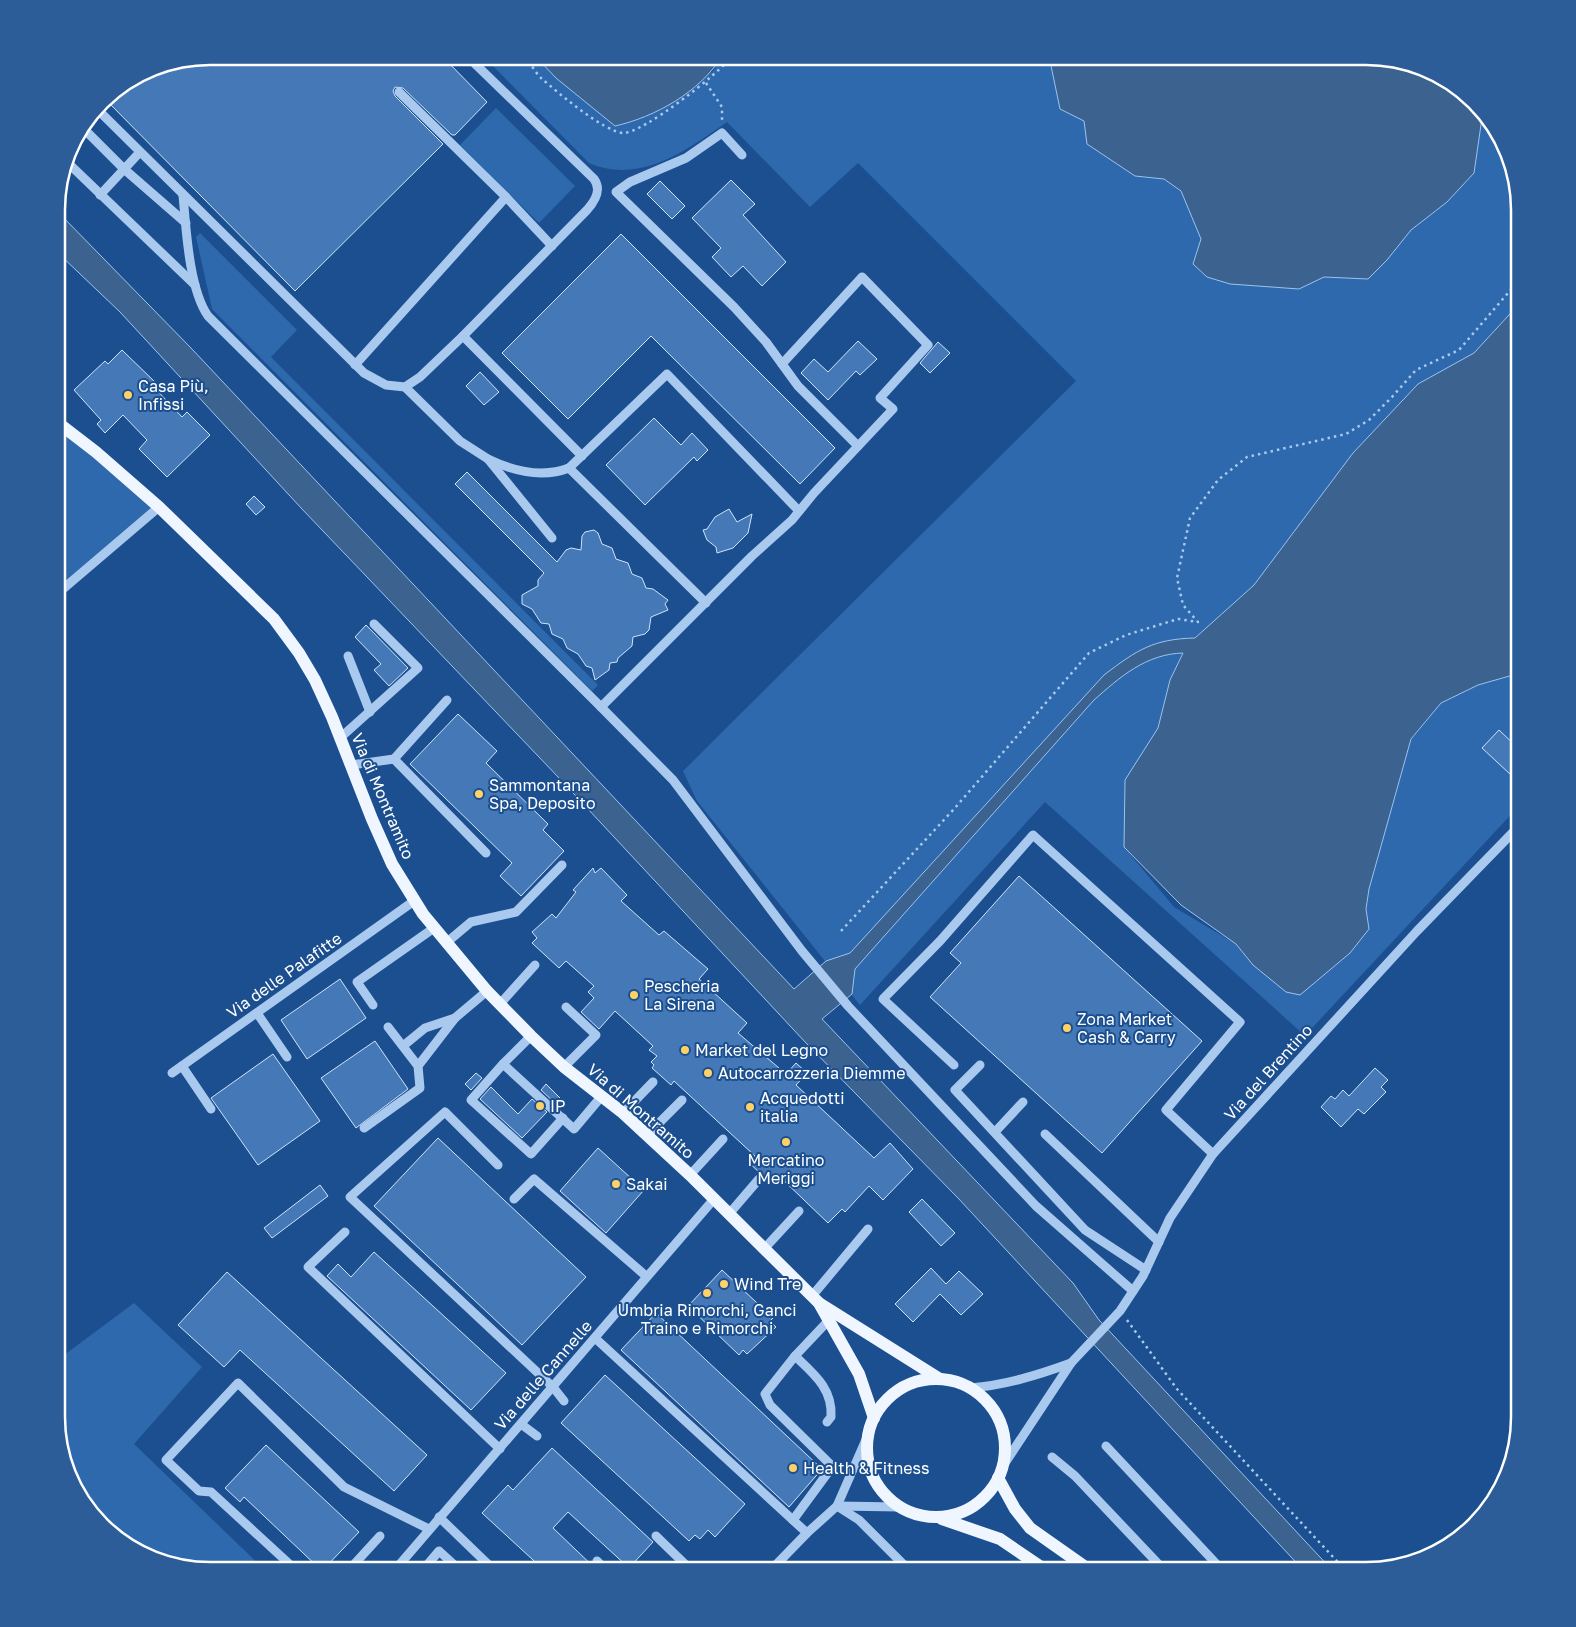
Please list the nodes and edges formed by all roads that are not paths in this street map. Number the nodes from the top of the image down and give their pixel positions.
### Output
1 (476, 65) edge
2 (399, 92) dead end
3 (102, 114) edge
4 (87, 132) edge
5 (140, 152) junction
6 (742, 155) dead end
7 (72, 167) edge
8 (124, 168) junction
9 (616, 192) junction
10 (597, 193) junction
11 (100, 195) junction
12 (183, 195) junction
13 (506, 197) junction
14 (186, 223) junction
15 (552, 246) junction
16 (196, 286) junction
17 (463, 336) junction
18 (782, 364) junction
19 (355, 365) junction
20 (405, 387) junction
21 (65, 429) edge
22 (858, 446) junction
23 (582, 456) junction
24 (488, 460) junction
25 (570, 468) junction
26 (159, 508) junction
27 (798, 511) junction
28 (552, 538) dead end
29 (65, 587) edge
30 (706, 603) junction
31 (374, 624) dead end
32 (348, 656) dead end
33 (448, 700) dead end
34 (601, 707) junction
35 (370, 712) junction
36 (340, 738) junction
37 (394, 759) junction
38 (351, 766) junction
39 (1511, 834) edge
40 (486, 853) dead end
41 (562, 865) dead end
42 (414, 901) junction
43 (434, 928) junction
44 (446, 944) junction
45 (535, 965) dead end
46 (487, 991) junction
47 (500, 1004) junction
48 (373, 1005) dead end
49 (566, 1007) dead end
50 (257, 1013) junction
51 (455, 1018) junction
52 (388, 1027) dead end
53 (532, 1036) junction
54 (403, 1046) junction
55 (287, 1057) dead end
56 (503, 1064) junction
57 (954, 1065) dead end
58 (980, 1065) dead end
59 (182, 1066) junction
60 (418, 1066) junction
61 (564, 1067) junction
62 (172, 1073) dead end
63 (653, 1082) dead end
64 (601, 1097) junction
65 (682, 1100) dead end
66 (1022, 1102) dead end
67 (211, 1110) dead end
68 (623, 1113) junction
69 (563, 1118) junction
70 (364, 1128) dead end
71 (995, 1132) junction
72 (1045, 1134) dead end
73 (647, 1135) junction
74 (723, 1139) dead end
75 (1214, 1154) junction
76 (498, 1165) dead end
77 (690, 1175) junction
78 (759, 1178) dead end
79 (514, 1199) dead end
80 (714, 1199) junction
81 (799, 1211) dead end
82 (729, 1214) junction
83 (868, 1229) dead end
84 (345, 1232) dead end
85 (1159, 1242) junction
86 (764, 1248) junction
87 (1146, 1270) junction
88 (646, 1276) junction
89 (1133, 1291) junction
90 (815, 1299) junction
91 (829, 1320) junction
92 (595, 1338) junction
93 (795, 1356) junction
94 (1071, 1363) junction
95 (940, 1379) junction
96 (554, 1387) junction
97 (970, 1388) junction
98 (564, 1401) dead end
99 (874, 1418) junction
100 (827, 1422) dead end
101 (521, 1424) junction
102 (537, 1436) dead end
103 (868, 1436) junction
104 (1106, 1446) dead end
105 (500, 1449) junction
106 (1052, 1457) dead end
107 (1000, 1472) junction
108 (837, 1506) junction
109 (899, 1507) junction
110 (439, 1517) junction
111 (937, 1517) junction
112 (793, 1520) junction
113 (429, 1529) junction
114 (806, 1533) junction
115 (380, 1536) dead end
116 (656, 1536) dead end
117 (287, 1562) edge
118 (356, 1562) edge
119 (402, 1562) edge
120 (430, 1562) edge
121 (451, 1562) edge
122 (486, 1562) edge
123 (683, 1562) edge
124 (779, 1562) edge
125 (901, 1562) edge
126 (1034, 1562) edge
127 (1078, 1562) edge
128 (1156, 1562) edge
129 (1216, 1562) edge

1 - 10 street
2 - 13 street
3 - 5 street
4 - 8 street
5 - 8 street
5 - 12 street
6 - 9 street
7 - 11 street
8 - 11 street
8 - 14 street
9 - 10 street
9 - 18 street
10 - 15 street
11 - 16 street
12 - 14 street
12 - 19 street
13 - 15 street
13 - 19 street
14 - 16 street
15 - 17 street
16 - 34 street
17 - 20 street
17 - 23 street
18 - 22 street
18 - 22 street
19 - 20 street
20 - 24 street
21 - 26 main road, Via di Montramito
22 - 27 street
23 - 25 street
23 - 27 street
24 - 25 street
24 - 28 street
25 - 30 street
26 - 29 street
26 - 36 main road, Via di Montramito
27 - 30 street
30 - 34 street
31 - 35 street
32 - 35 street
33 - 37 street
34 - 89 street
35 - 36 street
36 - 38 main road, Via di Montramito
37 - 38 street
37 - 40 street
38 - 42 main road, Via di Montramito
39 - 75 street, Via del Brentino
41 - 44 street
42 - 43 main road, Via di Montramito
42 - 50 street, Via delle Palafitte
43 - 44 main road, Via di Montramito
43 - 48 street
44 - 46 main road, Via di Montramito
45 - 47 street
46 - 47 main road, Via di Montramito
46 - 51 street
47 - 53 main road, Via di Montramito
49 - 61 street
50 - 55 street
50 - 59 street, Via delle Palafitte
51 - 54 street
51 - 60 street
52 - 54 street
53 - 56 street
53 - 61 main road, Via di Montramito
54 - 60 street
56 - 69 street
56 - 69 street
57 - 75 street
58 - 71 street
59 - 62 street, Via delle Palafitte
59 - 67 street
60 - 70 street
61 - 64 main road, Via di Montramito
63 - 68 street
64 - 68 main road, Via di Montramito
64 - 69 street
65 - 73 street
66 - 71 street
68 - 73 main road, Via di Montramito
71 - 87 street
72 - 85 street
73 - 77 main road, Via di Montramito
74 - 77 street
75 - 85 street, Via del Brentino
76 - 96 street
77 - 80 main road, Via di Montramito
78 - 82 street
79 - 88 street
80 - 82 main road, Via di Montramito
80 - 88 street, Via delle Cannelle
81 - 86 street
82 - 86 main road, Via di Montramito
83 - 90 street
84 - 105 street
85 - 87 street, Via del Brentino
86 - 90 main road, Via di Montramito
87 - 89 street, Via del Brentino
88 - 92 street, Via delle Cannelle
89 - 94 street, Via del Brentino
90 - 91 main road, Via di Montramito
90 - 95 main road, Via di Montramito
91 - 93 street
91 - 99 main road, Via di Montramito
92 - 96 street, Via delle Cannelle
92 - 112 street
93 - 100 street
93 - 112 street
94 - 97 street, Via del Brentino
94 - 107 street, Via del Brentino
95 - 97 main road, Via di Montramito
95 - 99 main road, Via di Montramito
96 - 98 street
96 - 101 street, Via delle Cannelle
97 - 107 main road, Via di Montramito
99 - 103 main road, Via di Montramito
101 - 102 street
101 - 105 street, Via delle Cannelle
103 - 108 street
103 - 109 main road, Via di Montramito
104 - 129 street
105 - 110 street, Via delle Cannelle
106 - 128 street
107 - 111 main road, Via di Montramito
107 - 127 main road
108 - 109 street
108 - 114 street
108 - 125 street
109 - 111 main road, Via di Montramito
110 - 113 street, Via delle Cannelle
110 - 122 street
111 - 126 main road, Via di Montramito
112 - 114 street
113 - 117 street
113 - 119 street, Via delle Cannelle
114 - 124 street
115 - 118 street
116 - 123 street
120 - 121 street

